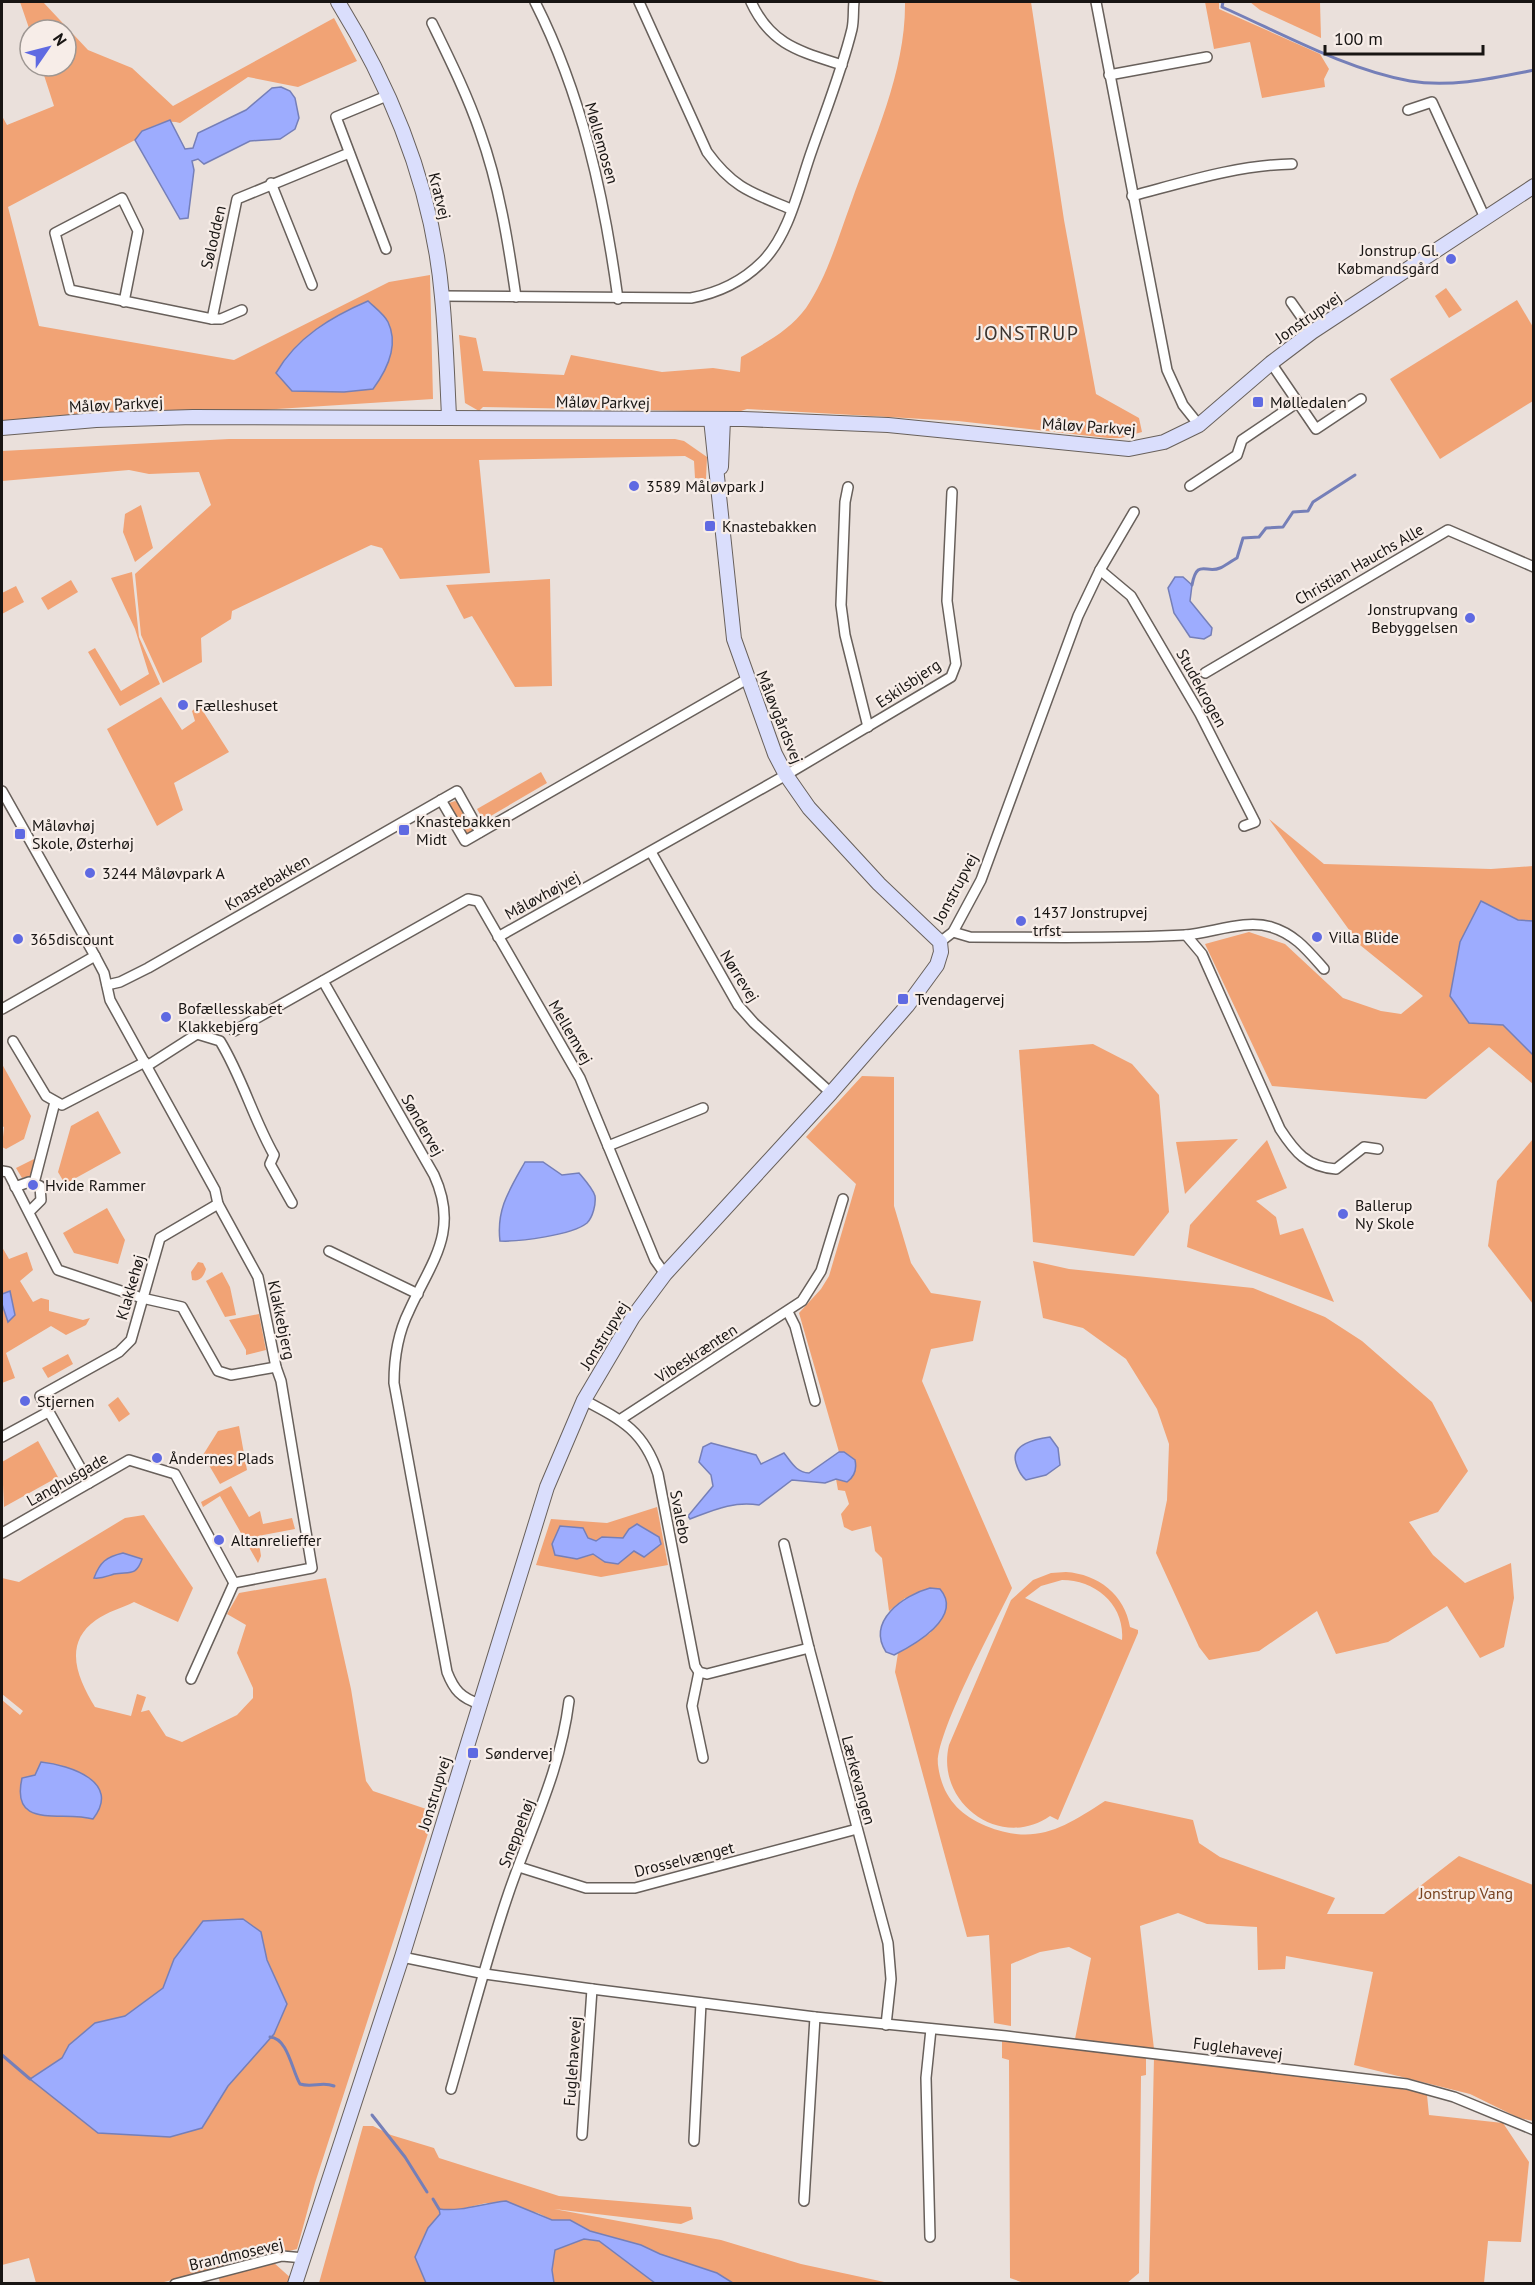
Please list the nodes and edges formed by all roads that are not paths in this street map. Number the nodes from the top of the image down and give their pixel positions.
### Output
1 (338, 2) edge
2 (535, 2) edge
3 (639, 2) edge
4 (751, 2) edge
5 (854, 2) edge
6 (1096, 2) edge
7 (432, 23) dead end
8 (1207, 57) dead end
9 (842, 65) junction
10 (1109, 75) junction
11 (389, 95) junction
12 (1408, 110) dead end
13 (349, 153) junction
14 (1292, 164) dead end
15 (271, 183) junction
16 (1533, 186) edge
17 (1132, 196) junction
18 (1533, 197) edge
19 (1510, 202) junction
20 (791, 210) junction
21 (1485, 218) junction
22 (386, 249) dead end
23 (312, 285) dead end
24 (442, 296) junction
25 (516, 297) junction
26 (618, 299) junction
27 (124, 302) junction
28 (1291, 302) dead end
29 (242, 310) dead end
30 (212, 319) junction
31 (1312, 332) junction
32 (1271, 363) junction
33 (1361, 399) dead end
34 (1298, 402) junction
35 (449, 416) junction
36 (717, 419) junction
37 (1199, 425) junction
38 (2, 428) edge
39 (848, 486) dead end
40 (1190, 486) dead end
41 (952, 492) dead end
42 (1134, 512) dead end
43 (1533, 567) edge
44 (1100, 570) junction
45 (1205, 673) dead end
46 (747, 679) junction
47 (868, 727) junction
48 (786, 775) junction
49 (2, 791) edge
50 (441, 800) junction
51 (1244, 826) dead end
52 (480, 832) junction
53 (651, 852) junction
54 (953, 932) junction
55 (1186, 935) junction
56 (498, 937) junction
57 (940, 942) junction
58 (95, 956) junction
59 (1324, 969) dead end
60 (323, 981) junction
61 (107, 986) junction
62 (2, 1010) edge
63 (234, 1031) dead end
64 (13, 1041) dead end
65 (146, 1064) junction
66 (831, 1094) junction
67 (56, 1102) junction
68 (703, 1108) dead end
69 (608, 1146) junction
70 (1378, 1149) dead end
71 (2, 1171) edge
72 (34, 1183) junction
73 (15, 1187) junction
74 (843, 1199) dead end
75 (292, 1203) dead end
76 (218, 1204) junction
77 (30, 1211) junction
78 (329, 1251) dead end
79 (665, 1274) junction
80 (418, 1294) junction
81 (142, 1298) junction
82 (788, 1312) junction
83 (276, 1367) junction
84 (584, 1400) junction
85 (815, 1401) dead end
86 (48, 1412) junction
87 (621, 1419) junction
88 (2, 1437) edge
89 (89, 1483) junction
90 (2, 1533) edge
91 (784, 1544) dead end
92 (234, 1583) junction
93 (809, 1648) junction
94 (699, 1672) junction
95 (191, 1679) dead end
96 (569, 1701) dead end
97 (480, 1704) junction
98 (703, 1758) dead end
99 (857, 1830) junction
100 (519, 1867) junction
101 (402, 1957) junction
102 (485, 1974) junction
103 (592, 1989) junction
104 (701, 2003) junction
105 (815, 2017) junction
106 (886, 2025) junction
107 (931, 2029) junction
108 (451, 2089) dead end
109 (1533, 2130) edge
110 (582, 2135) dead end
111 (694, 2141) dead end
112 (804, 2201) dead end
113 (930, 2237) dead end
114 (304, 2258) junction
115 (175, 2283) edge
116 (296, 2283) edge

1 - 11 street, Kratvej
2 - 26 street, Møllemosen
3 - 20 street
4 - 9 street
5 - 9 street
6 - 10 street
7 - 25 street
8 - 10 street
9 - 20 street
10 - 17 street
11 - 13 street
11 - 24 street, Kratvej
12 - 21 street
13 - 15 street, Sølodden
13 - 22 street
14 - 17 street
15 - 23 street
15 - 30 street, Sølodden
16 - 19 street, Jonstrupvej
17 - 37 street
18 - 19 street, Jonstrupvej
19 - 21 street, Jonstrupvej
20 - 26 street
21 - 31 street, Jonstrupvej
24 - 25 street
24 - 35 street, Kratvej
25 - 26 street
27 - 27 street
27 - 30 street
28 - 31 street
29 - 30 street
31 - 32 street, Jonstrupvej
32 - 34 street, Jonstrupvej
32 - 37 street, Jonstrupvej
33 - 34 street, Jonstrupvej
34 - 40 street
35 - 36 street, Måløv Parkvej
35 - 38 street, Måløv Parkvej
36 - 37 street, Måløv Parkvej
36 - 46 street, Måløvgårdsvej
39 - 47 street
41 - 47 street, Eskilsbjerg
42 - 44 street, Jonstrupvej
43 - 45 street, Christian Hauchs Alle
44 - 51 street, Studekrogen
44 - 54 street, Jonstrupvej
46 - 48 street, Måløvgårdsvej
46 - 52 street
47 - 48 street, Eskilsbjerg
48 - 53 street, Måløvhøjvej
48 - 57 street, Måløvgårdsvej
49 - 58 street, Klakkebjerg
50 - 52 street
50 - 52 street
50 - 61 street, Knastebakken
53 - 56 street, Måløvhøjvej
53 - 66 street, Nørrevej
54 - 55 street
54 - 57 street, Jonstrupvej
55 - 59 street
55 - 70 street
56 - 60 street, Måløvhøjvej
56 - 69 street, Mellemvej
57 - 66 street, Jonstrupvej
58 - 61 street, Klakkebjerg
58 - 62 street
60 - 63 street, Måløvhøjvej
60 - 80 street, Søndervej
61 - 65 street, Klakkebjerg
64 - 67 street
65 - 67 street
65 - 75 street
65 - 76 street, Klakkebjerg
66 - 79 street, Jonstrupvej
67 - 72 street
68 - 69 street
69 - 79 street, Mellemvej
71 - 73 street
72 - 73 street
72 - 77 street
73 - 77 street
74 - 82 street, Vibeskrænten
76 - 81 street, Klakkehøj
76 - 83 street, Klakkebjerg
77 - 81 street
78 - 80 street
79 - 84 street, Jonstrupvej
80 - 97 street, Søndervej
81 - 83 street
81 - 86 street, Klakkehøj
82 - 85 street
82 - 87 street, Vibeskrænten
83 - 92 street, Klakkebjerg
84 - 87 street, Svalebo
84 - 97 street, Jonstrupvej
86 - 88 street
86 - 89 street
87 - 94 street, Svalebo
89 - 90 street, Langhusgade
89 - 92 street, Langhusgade
91 - 93 street, Lærkevangen
92 - 95 street
93 - 94 street
93 - 99 street, Lærkevangen
94 - 98 street, Svalebo
96 - 100 street, Sneppehøj
97 - 101 street, Jonstrupvej
99 - 100 street, Drosselvænget
99 - 106 street, Lærkevangen
100 - 102 street, Sneppehøj
101 - 102 street, Fuglehavevej
101 - 114 street, Jonstrupvej
102 - 103 street, Fuglehavevej
102 - 108 street
103 - 104 street, Fuglehavevej
103 - 110 street, Fuglehavevej
104 - 105 street, Fuglehavevej
104 - 111 street
105 - 106 street, Fuglehavevej
105 - 112 street
106 - 107 street, Fuglehavevej
107 - 109 street, Fuglehavevej
107 - 113 street
114 - 115 street, Brandmosevej
114 - 116 street, Jonstrupvej

